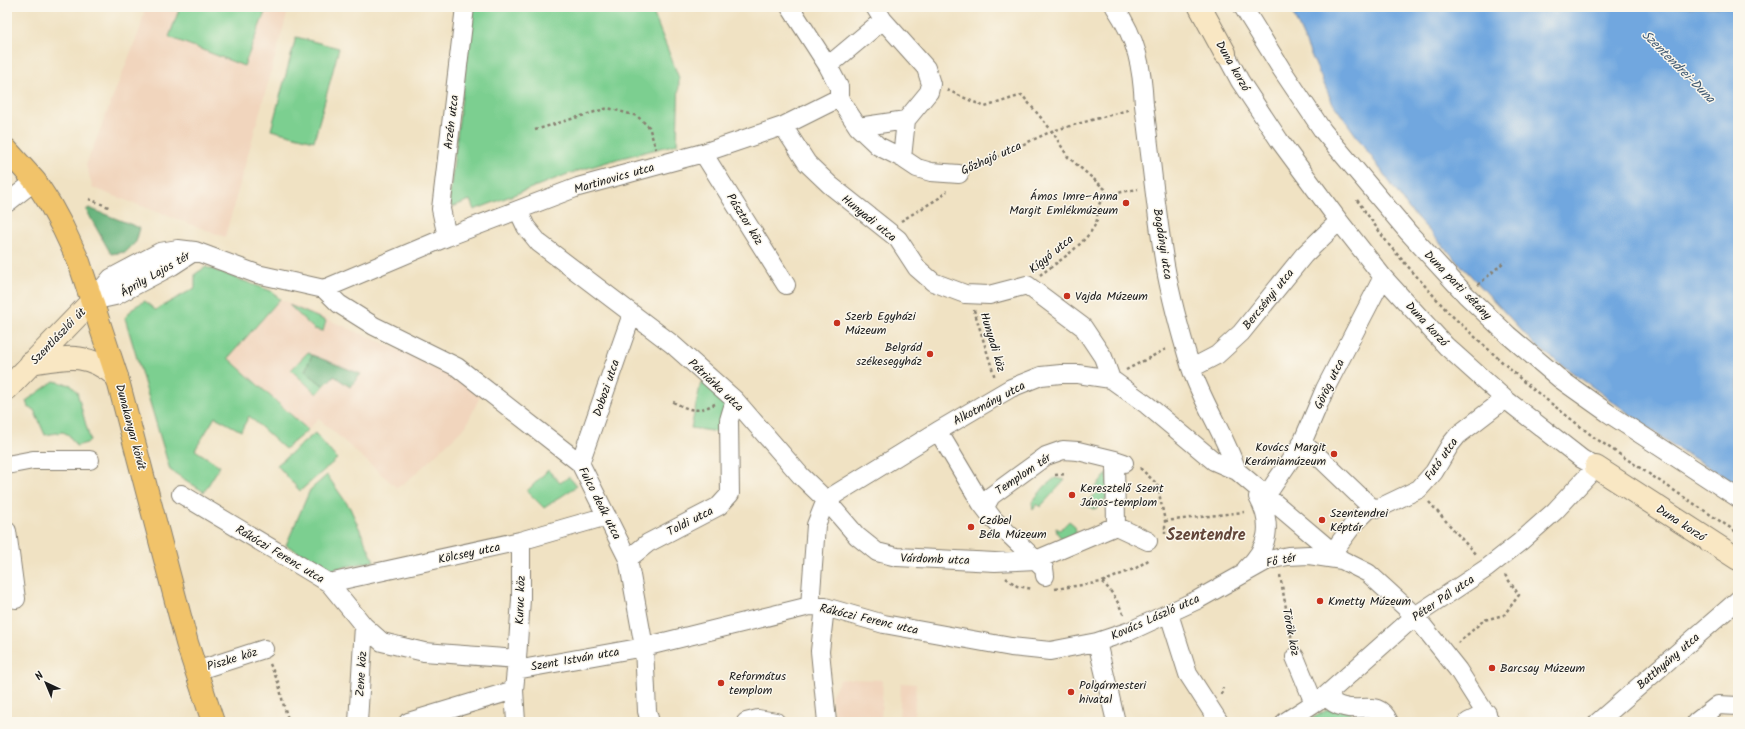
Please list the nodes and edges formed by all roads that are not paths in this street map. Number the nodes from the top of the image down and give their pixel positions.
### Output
1 (465, 7) edge
2 (790, 7) edge
3 (1115, 7) edge
4 (1200, 7) edge
5 (1243, 7) edge
6 (879, 13) edge
7 (1225, 53) joint
8 (828, 66) junction
9 (839, 98) junction
10 (906, 120) junction
11 (783, 126) junction
12 (858, 127) junction
13 (7, 150) edge
14 (703, 153) junction
15 (902, 158) junction
16 (960, 174) road end
17 (35, 181) junction
18 (7, 203) edge
19 (518, 210) junction
20 (1339, 221) junction
21 (447, 237) junction
22 (1383, 277) junction
23 (786, 285) dead end
24 (324, 289) junction
25 (92, 301) junction
26 (632, 314) junction
27 (31, 363) junction
28 (1192, 368) junction
29 (117, 377) junction
30 (1111, 379) junction
31 (7, 389) edge
32 (1505, 399) junction
33 (727, 401) junction
34 (938, 431) junction
35 (1302, 443) junction
36 (90, 460) dead end
37 (580, 463) junction
38 (7, 466) edge
39 (1596, 467) junction
40 (1242, 475) junction
41 (181, 494) dead end
42 (1267, 498) junction
43 (1738, 498) edge
44 (826, 500) junction
45 (981, 503) junction
46 (1371, 507) junction
47 (607, 516) junction
48 (1116, 526) junction
49 (7, 531) edge
50 (1148, 541) dead end
51 (520, 542) junction
52 (1336, 553) junction
53 (628, 559) junction
54 (1738, 559) edge
55 (1036, 560) junction
56 (1045, 576) dead end
57 (1237, 578) junction
58 (329, 583) junction
59 (1213, 591) joint
60 (16, 599) dead end
61 (1738, 600) edge
62 (817, 607) junction
63 (1169, 614) junction
64 (1415, 616) junction
65 (364, 626) junction
66 (1097, 642) junction
67 (644, 647) junction
68 (264, 649) road end
69 (1295, 657) road end
70 (516, 664) junction
71 (196, 671) junction
72 (514, 690) junction
73 (1319, 699) junction
74 (1738, 706) edge
75 (1489, 717) edge
76 (212, 722) edge
77 (358, 722) edge
78 (408, 722) edge
79 (516, 722) edge
80 (650, 722) edge
81 (746, 722) edge
82 (776, 722) edge
83 (827, 722) edge
84 (1116, 722) edge
85 (1219, 722) edge
86 (1285, 722) edge
87 (1389, 722) edge
88 (1468, 722) edge
89 (1598, 722) edge
90 (1696, 722) edge

1 - 21 street, Arzén utca
2 - 8 street
3 - 28 street, Bogdányi utca
4 - 7 street, Duna korzó
5 - 43 street, Duna parti sétány
6 - 8 street
6 - 10 street
7 - 20 street, Duna korzó
8 - 9 street
9 - 11 street, Martinovics utca
9 - 12 street, Gőzhajó utca
10 - 12 street
10 - 15 street
11 - 14 street, Martinovics utca
11 - 30 street, Hunyadi utca
12 - 15 street, Gőzhajó utca
13 - 17 main road, Dunakanyar körút
14 - 19 street, Martinovics utca
14 - 23 street, Pásztor köz
15 - 16 street, Gőzhajó utca
17 - 18 street
17 - 25 main road, Dunakanyar körút
19 - 21 street, Martinovics utca
19 - 26 street, Pátriárka utca
20 - 22 street, Duna korzó
20 - 28 street, Bercsényi utca
21 - 24 street
22 - 32 street, Duna korzó
22 - 35 street, Görög utca
24 - 25 street, Áprily Lajos tér
24 - 37 street, Fulco deák utca
25 - 27 street, Szentlászlói út
25 - 29 main road, Dunakanyar körút
26 - 33 street, Pátriárka utca
26 - 37 street, Dobozi utca
27 - 29 street
27 - 31 street, Szentlászlói út
28 - 40 street, Bogdányi utca
29 - 71 main road, Dunakanyar körút
30 - 34 street, Alkotmány utca
30 - 40 street, Alkotmány utca
32 - 39 street, Duna korzó
32 - 46 street, Futó utca
33 - 44 street, Pátriárka utca
33 - 53 street, Toldi utca
34 - 44 street, Alkotmány utca
34 - 45 street
35 - 42 street, Görög utca
35 - 46 street
36 - 38 street
37 - 47 street, Fulco deák utca
39 - 54 street, Duna korzó
39 - 64 street, Péter Pál utca
40 - 42 street, Fő tér
41 - 58 street, Rákóczi Ferenc utca
42 - 52 street, Fő tér
42 - 57 street, Fő tér
44 - 55 street, Várdomb utca
44 - 62 street
45 - 48 street, Templom tér
45 - 55 street
46 - 52 street
47 - 51 street, Kölcsey utca
47 - 53 street, Fulco deák utca
48 - 50 street
48 - 55 street
49 - 60 street
51 - 58 street, Kölcsey utca
51 - 70 street, Kuruc köz
52 - 57 street, Fő tér
52 - 64 street
53 - 67 street, Fulco deák utca
55 - 56 street
57 - 59 street, Fő tér
58 - 65 street, Rákóczi Ferenc utca
59 - 63 street, Kovács László utca
61 - 89 street, Batthyány utca
62 - 66 street, Rákóczi Ferenc utca
62 - 67 street, Rákóczi Ferenc utca
62 - 83 street
63 - 66 street, Kovács László utca
63 - 85 street
64 - 73 street, Péter Pál utca
64 - 75 street
65 - 70 street, Rákóczi Ferenc utca
65 - 77 street, Zene köz
66 - 84 street
67 - 70 street, Szent István utca
67 - 80 street, Fulco deák utca
68 - 71 street, Piszke köz
69 - 73 street, Török köz
70 - 72 street, Szent István utca
71 - 76 main road, Dunakanyar körút
72 - 78 street
72 - 79 street, Szent István utca
73 - 86 street, Péter Pál utca
73 - 87 street
74 - 90 street
75 - 88 street
81 - 82 street

